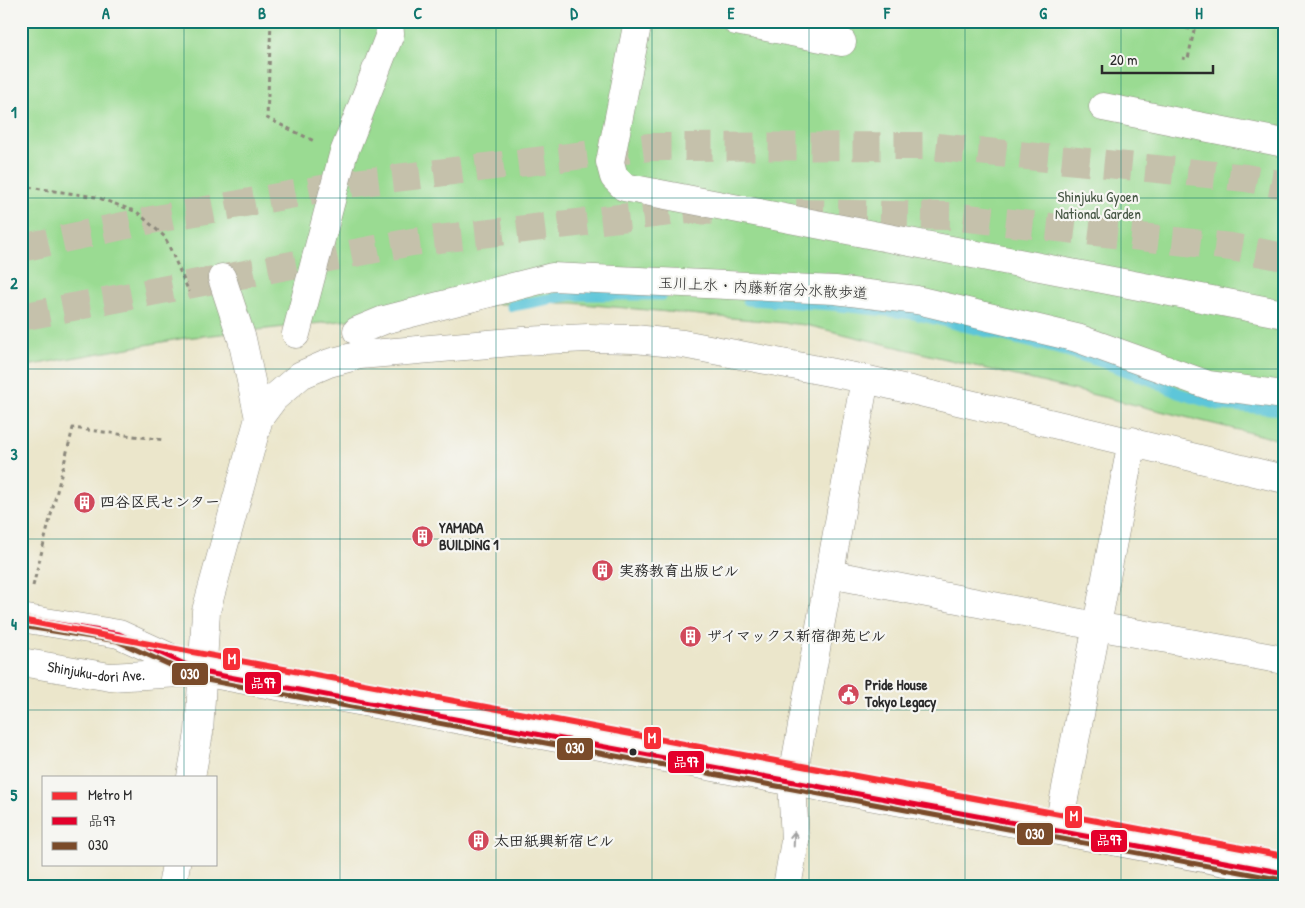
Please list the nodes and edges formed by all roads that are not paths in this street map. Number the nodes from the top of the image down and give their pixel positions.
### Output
1 (389, 21) edge
2 (638, 21) edge
3 (736, 21) edge
4 (842, 42) dead end
5 (1102, 107) dead end
6 (1284, 143) edge
7 (222, 278) dead end
8 (1284, 314) edge
9 (357, 331) dead end
10 (296, 334) dead end
11 (865, 378) junction
12 (1284, 395) edge
13 (267, 408) junction
14 (1132, 442) junction
15 (1284, 479) edge
16 (830, 574) junction
17 (21, 618) edge
18 (1096, 626) junction
19 (1284, 660) edge
20 (21, 662) edge
21 (202, 672) junction
22 (191, 776) edge
23 (792, 781) junction
24 (1058, 830) junction
25 (176, 866) edge
26 (1284, 872) edge
27 (172, 887) edge
28 (787, 887) edge

1 - 10 street
2 - 8 street
3 - 4 street
5 - 6 street
7 - 13 street
9 - 12 street, 玉川上水・内藤新宿分水散歩道
11 - 13 street
11 - 14 street
11 - 16 street
13 - 21 street
14 - 15 street
14 - 18 street
16 - 18 street
16 - 23 street
17 - 21 street, Shinjuku-dori Ave.
18 - 19 street
18 - 24 street
20 - 21 street, Shinjuku-dori Ave.
21 - 22 street
21 - 23 street, Shinjuku-dori Ave.
23 - 24 street, Shinjuku-dori Ave.
28 -> 23 street
24 - 26 street, Shinjuku-dori Ave.
25 - 27 street

